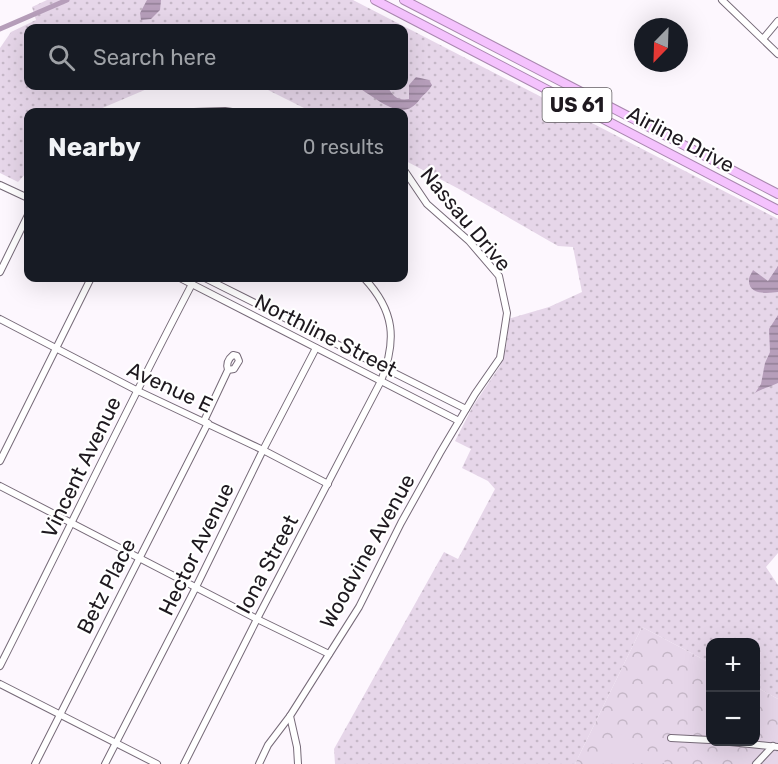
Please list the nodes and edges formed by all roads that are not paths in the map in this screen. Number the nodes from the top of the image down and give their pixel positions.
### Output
1 (375, 0) edge
2 (404, 0) edge
3 (722, 0) edge
4 (778, 21) edge
5 (763, 39) junction
6 (778, 54) edge
7 (557, 80) junction
8 (551, 92) junction
9 (408, 176) edge
10 (0, 185) edge
11 (778, 195) edge
12 (24, 196) edge
13 (776, 209) edge
14 (24, 223) edge
15 (0, 272) edge
16 (89, 282) edge
17 (188, 282) edge
18 (213, 282) edge
19 (368, 282) edge
20 (192, 284) junction
21 (0, 319) edge
22 (316, 348) junction
23 (57, 349) junction
24 (228, 370) dead end
25 (385, 370) junction
26 (381, 381) junction
27 (138, 391) junction
28 (465, 410) junction
29 (459, 421) junction
30 (206, 422) junction
31 (263, 450) junction
32 (0, 461) edge
33 (328, 483) junction
34 (0, 486) edge
35 (73, 522) junction
36 (139, 557) junction
37 (196, 587) junction
38 (256, 619) junction
39 (329, 654) junction
40 (0, 666) edge
41 (0, 684) edge
42 (60, 715) junction
43 (290, 716) junction
44 (671, 738) dead end
45 (706, 740) edge
46 (116, 743) junction
47 (760, 743) edge
48 (775, 746) edge
49 (35, 764) edge
50 (105, 764) edge
51 (157, 764) edge
52 (184, 764) edge
53 (259, 764) edge
54 (298, 764) edge
55 (756, 764) edge

1 - 8 highway, Airline Drive / US 61
2 - 7 highway, Airline Drive / US 61
3 - 5 street
4 - 5 street
5 - 6 street
7 - 8 highway
7 - 11 highway, Airline Drive / US 61
8 - 13 highway, Airline Drive / US 61
9 - 28 street, Nassau Drive
10 - 12 street
11 - 13 highway
14 - 15 street
16 - 23 street
17 - 20 street, Northline Street
18 - 25 street, Northline Street
19 - 25 street, Iona Street
20 - 22 street, Northline Street
20 - 27 street, Vincent Avenue
21 - 23 street, Avenue E
22 - 26 street, Northline Street
22 - 31 street, Hector Avenue
23 - 27 street, Avenue E
23 - 32 street
24 - 30 street, Betz Place
25 - 26 street, Iona Street
25 - 28 street, Northline Street
26 - 29 street, Northline Street
26 - 33 street, Iona Street
27 - 30 street, Avenue E
27 - 35 street, Vincent Avenue
28 - 29 street, Nassau Drive
29 - 39 street, Woodvine Avenue
30 - 31 street, Avenue E
30 - 36 street, Betz Place
31 - 33 street, Avenue E
31 - 37 street, Hector Avenue
33 - 38 street, Iona Street
34 - 35 street
35 - 36 street
35 - 40 street, Vincent Avenue
36 - 37 street
36 - 42 street, Betz Place
37 - 38 street
37 - 46 street, Hector Avenue
38 - 39 street
38 - 52 street, Iona Street
39 - 43 street, Woodvine Avenue
41 - 42 street
42 - 46 street
42 - 49 street, Betz Place
43 - 53 street, Woodvine Avenue
43 - 54 street
44 - 45 street
46 - 50 street, Hector Avenue
46 - 51 street
47 - 48 street
48 - 55 street

